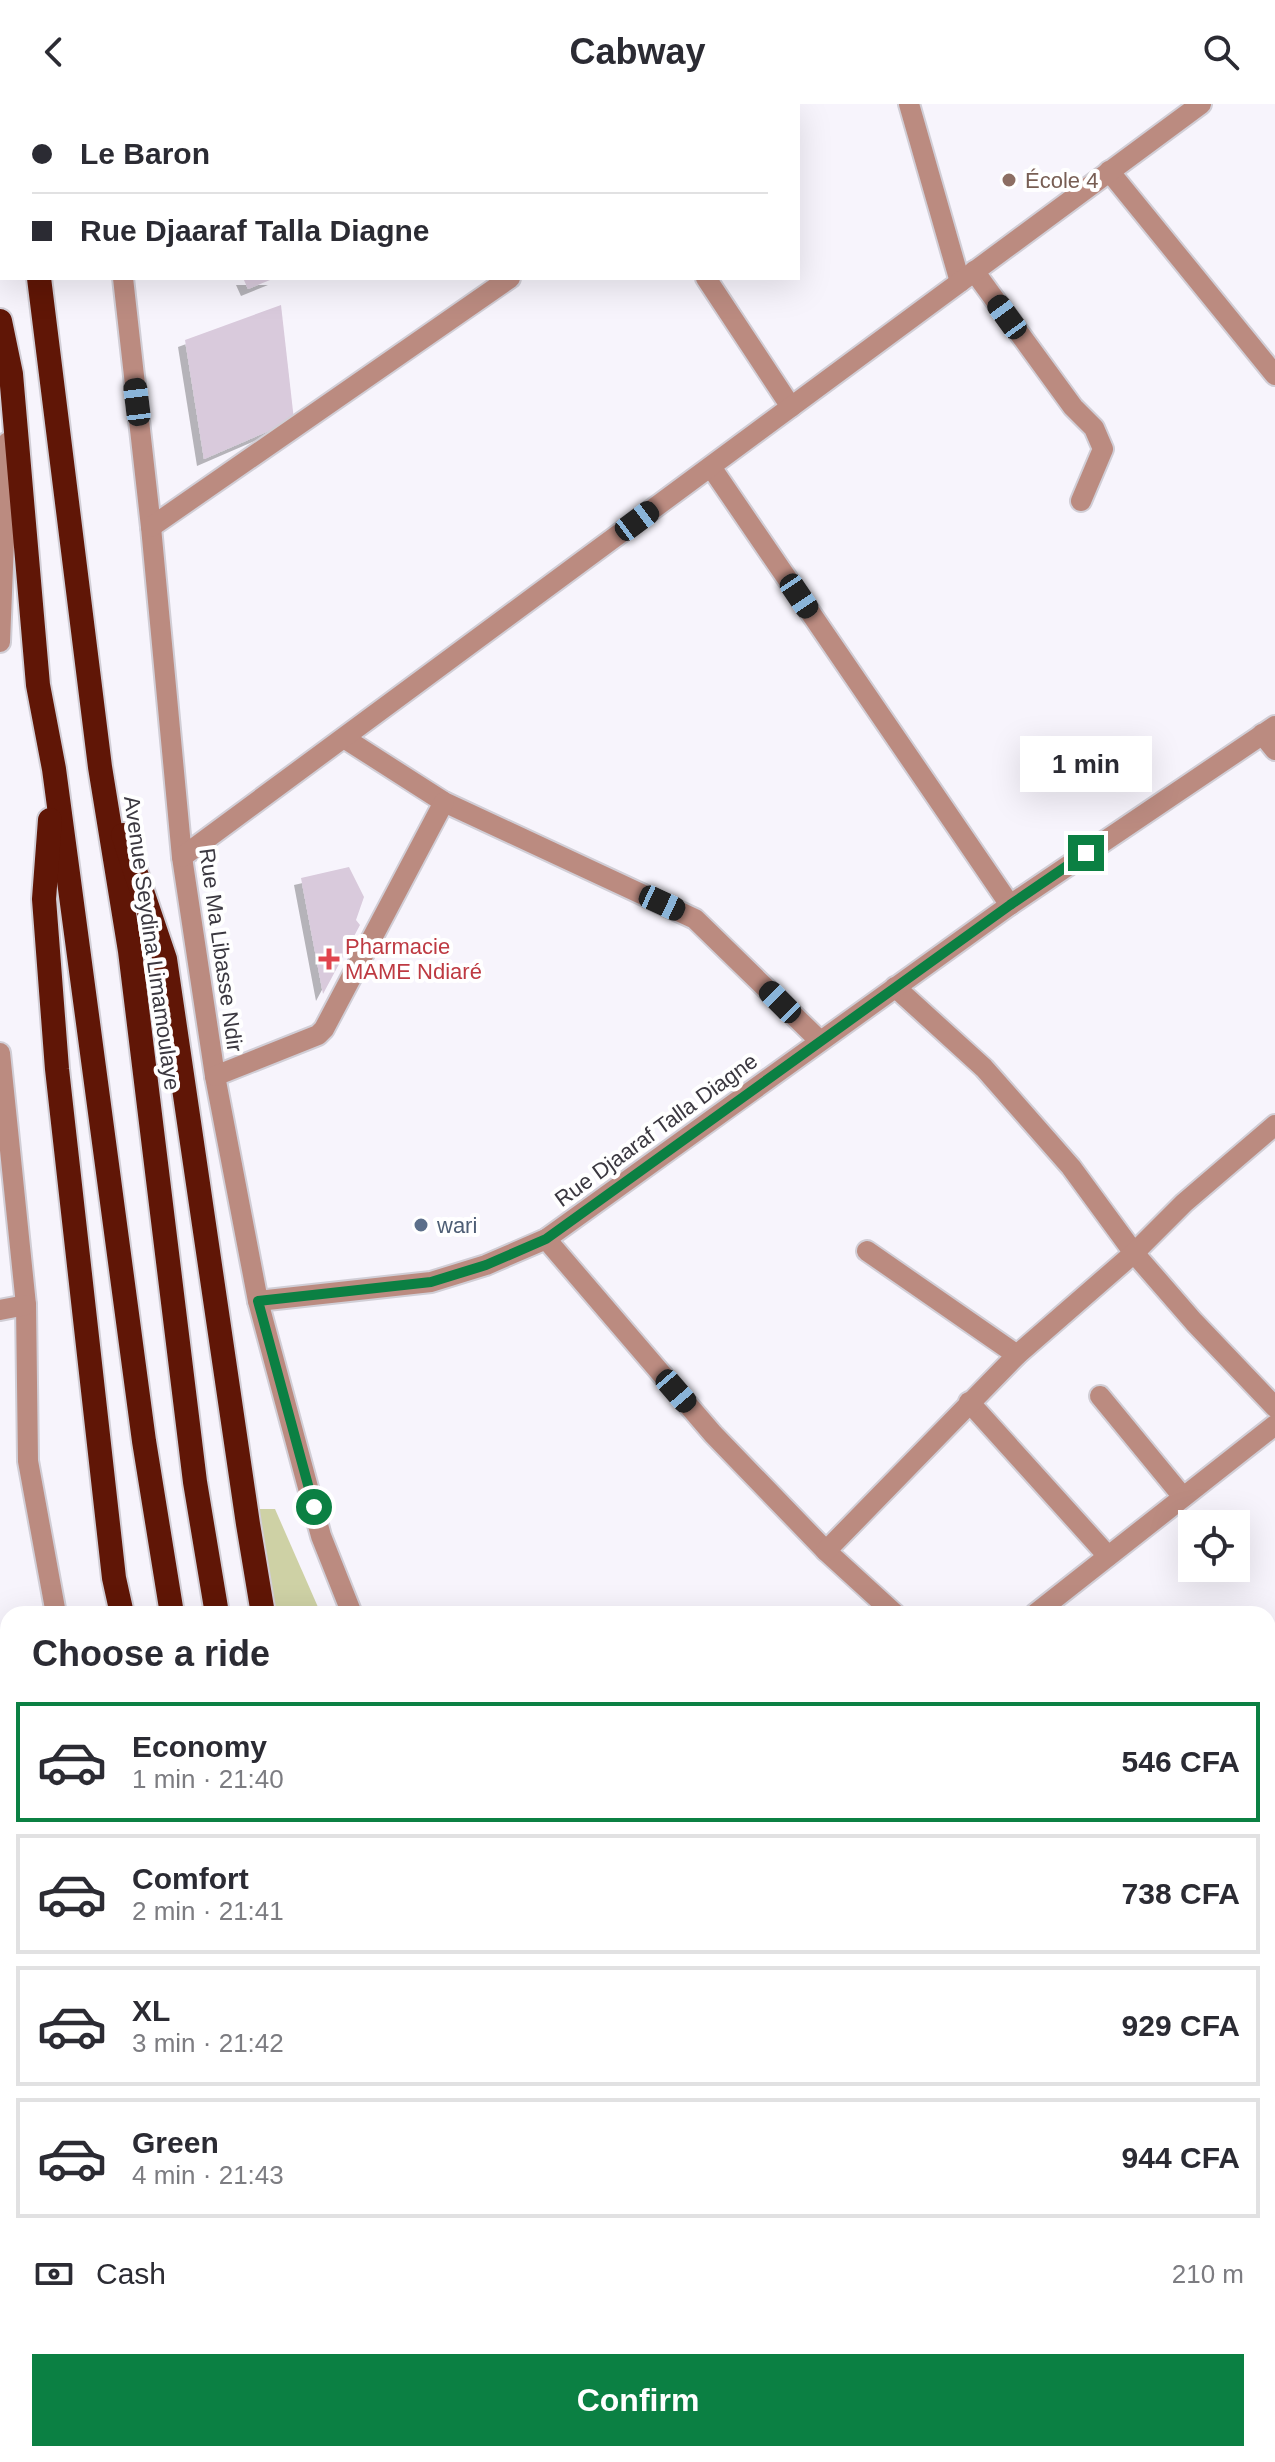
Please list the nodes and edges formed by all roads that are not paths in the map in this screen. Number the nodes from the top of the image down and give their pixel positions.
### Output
1 (909, 104) edge
2 (1201, 104) edge
3 (1109, 171) junction
4 (967, 277) junction
5 (39, 280) edge
6 (123, 280) edge
7 (507, 280) edge
8 (707, 280) edge
9 (0, 321) edge
10 (11, 374) junction
11 (1275, 375) edge
12 (791, 407) junction
13 (711, 467) junction
14 (1081, 501) dead end
15 (151, 527) junction
16 (0, 642) edge
17 (1271, 737) edge
18 (344, 738) junction
19 (100, 767) junction
20 (54, 769) junction
21 (444, 802) junction
22 (182, 857) junction
23 (1010, 905) junction
24 (895, 987) junction
25 (820, 1041) junction
26 (0, 1053) edge
27 (215, 1076) junction
28 (1275, 1125) edge
29 (546, 1239) junction
30 (867, 1251) dead end
31 (1134, 1253) junction
32 (258, 1301) junction
33 (26, 1305) junction
34 (0, 1310) edge
35 (1017, 1355) junction
36 (1100, 1396) dead end
37 (969, 1402) junction
38 (1275, 1407) edge
39 (1275, 1425) edge
40 (1183, 1497) junction
41 (826, 1551) junction
42 (1108, 1556) junction
43 (55, 1606) edge
44 (120, 1606) edge
45 (171, 1606) edge
46 (216, 1606) edge
47 (262, 1606) edge
48 (349, 1606) edge
49 (886, 1606) edge
50 (1045, 1606) edge

1 - 4 street
2 - 3 street
3 - 4 street
3 - 11 street
4 - 12 street
4 - 14 street
5 - 19 highway, Avenue Seydina Limamoulaye
6 - 15 street, Rue Ma Libasse Ndir
7 - 15 street
8 - 12 street
9 - 10 highway
10 - 16 street
10 - 20 highway
12 - 13 street
13 - 18 street
13 - 23 street
15 - 22 street, Rue Ma Libasse Ndir
17 - 23 street, Rue Djaaraf Talla Diagne
18 - 21 street
18 - 22 street
19 - 46 highway, Avenue Seydina Limamoulaye
19 - 47 highway
20 - 44 highway
20 - 45 highway
21 - 25 street
21 - 27 street
22 - 27 street, Rue Ma Libasse Ndir
23 - 24 street, Rue Djaaraf Talla Diagne
24 - 25 street, Rue Djaaraf Talla Diagne
24 - 31 street
25 - 29 street, Rue Djaaraf Talla Diagne
26 - 33 street
27 - 32 street, Rue Ma Libasse Ndir
28 - 31 street
29 - 32 street, Rue Djaaraf Talla Diagne
29 - 41 street
30 - 35 street
31 - 35 street
31 - 38 street
32 - 48 street, Rue Ma Libasse Ndir
33 - 34 street
33 - 43 street
35 - 37 street
36 - 40 street
37 - 41 street
37 - 42 street
39 - 40 street
40 - 42 street
41 - 49 street
42 - 50 street

